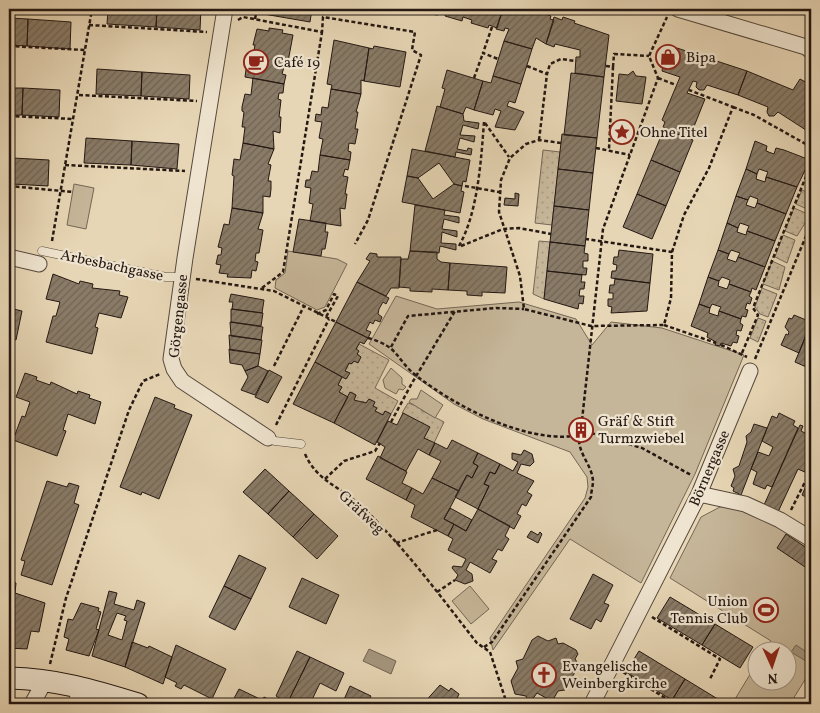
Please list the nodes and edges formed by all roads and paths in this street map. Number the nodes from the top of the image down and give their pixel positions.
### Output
1 (92, 9) edge
2 (225, 9) edge
3 (257, 9) edge
4 (669, 9) edge
5 (678, 9) edge
6 (256, 19) junction
7 (89, 25) junction
8 (492, 26) dead end
9 (322, 32) junction
10 (221, 33) junction
11 (9, 46) edge
12 (85, 50) junction
13 (811, 51) edge
14 (483, 53) junction
15 (648, 56) junction
16 (498, 60) dead end
17 (575, 62) dead end
18 (527, 66) dead end
19 (606, 66) dead end
20 (613, 66) junction
21 (547, 74) junction
22 (474, 78) dead end
23 (658, 78) junction
24 (676, 85) dead end
25 (689, 90) dead end
26 (78, 95) junction
27 (210, 102) junction
28 (734, 107) junction
29 (9, 116) edge
30 (74, 119) junction
31 (540, 140) junction
32 (561, 143) dead end
33 (811, 147) edge
34 (596, 148) dead end
35 (609, 149) junction
36 (630, 155) junction
37 (510, 158) junction
38 (65, 164) junction
39 (811, 164) edge
40 (199, 172) junction
41 (9, 186) edge
42 (465, 186) dead end
43 (61, 189) junction
44 (477, 189) junction
45 (73, 192) dead end
46 (499, 192) junction
47 (811, 224) edge
48 (503, 229) junction
49 (551, 234) dead end
50 (586, 239) dead end
51 (601, 242) junction
52 (356, 244) dead end
53 (672, 252) junction
54 (44, 256) junction
55 (9, 257) edge
56 (182, 277) junction
57 (262, 288) junction
58 (304, 306) junction
59 (524, 309) junction
60 (455, 311) junction
61 (317, 314) junction
62 (328, 318) junction
63 (336, 322) dead end
64 (664, 325) junction
65 (592, 326) junction
66 (368, 338) dead end
67 (716, 343) dead end
68 (721, 345) dead end
69 (391, 346) junction
70 (736, 351) dead end
71 (742, 353) dead end
72 (274, 366) dead end
73 (174, 369) junction
74 (750, 370) joint
75 (416, 376) junction
76 (582, 420) junction
77 (391, 422) dead end
78 (591, 433) junction
79 (574, 436) junction
80 (268, 438) junction
81 (579, 440) junction
82 (380, 443) dead end
83 (301, 444) joint
84 (807, 478) dead end
85 (325, 479) junction
86 (699, 494) junction
87 (785, 523) junction
88 (437, 530) dead end
89 (811, 539) edge
90 (396, 543) junction
91 (456, 580) dead end
92 (437, 592) junction
93 (649, 615) dead end
94 (484, 647) junction
95 (620, 670) dead end
96 (9, 678) edge
97 (46, 679) junction
98 (710, 679) dead end
99 (82, 686) junction
100 (32, 704) edge
101 (70, 704) edge
102 (138, 704) edge
103 (507, 704) edge
104 (592, 704) edge
105 (675, 704) edge

1 - 7 path
2 - 10 street, Görgengasse
3 - 6 path
4 - 15 path
5 - 13 street
6 - 9 path
6 - 10 path
7 - 10 path
7 - 12 path
8 - 14 path
9 - 52 path
9 - 57 path
10 - 27 street, Görgengasse
11 - 12 path
12 - 26 path
14 - 16 path
14 - 22 path
15 - 20 path
15 - 23 path
17 - 21 path
18 - 21 path
19 - 20 path
20 - 35 path
21 - 31 path
23 - 24 path
23 - 36 path
25 - 28 path
26 - 27 path
26 - 30 path
27 - 40 street, Görgengasse
28 - 33 path
28 - 53 path
29 - 30 path
30 - 38 path
31 - 32 path
31 - 37 path
34 - 35 path
35 - 36 path
36 - 51 path
37 - 44 path
37 - 46 path
38 - 40 path
38 - 43 path
39 - 71 path
40 - 56 street, Görgengasse
41 - 43 path
42 - 44 path
43 - 45 path
43 - 54 path
44 - 46 path
44 - 48 path
46 - 48 path
47 - 74 path
48 - 49 path
48 - 59 path
50 - 51 path
51 - 53 path
51 - 65 path
53 - 64 path
54 - 55 street, Arbesbachgasse
54 - 56 lane, Arbesbachgasse
56 - 57 path
56 - 73 street, Görgengasse
57 - 58 path
58 - 61 path
58 - 72 path
59 - 60 path
59 - 65 path
60 - 69 path
60 - 75 path
61 - 62 path
61 - 62 path
62 - 63 path
62 - 80 path
64 - 65 path
64 - 67 path
65 - 76 path
66 - 69 path
68 - 70 path
69 - 75 path
73 - 80 street
73 - 97 path, Görgengasse
74 - 86 street, Börnergasse
75 - 77 path
75 - 79 path
76 - 78 path
76 - 79 path
78 - 81 path
78 - 86 path
79 - 81 path
80 - 83 lane
81 - 94 path
82 - 85 path
83 - 85 path, Gräfweg
84 - 87 path
85 - 90 path, Gräfweg
86 - 87 street
86 - 104 street, Börnergasse
87 - 89 street
88 - 90 path
90 - 92 path, Gräfweg
91 - 92 path
92 - 94 path, Gräfweg
93 - 98 path
94 - 103 path, Gräfweg
95 - 105 path
96 - 97 main road
97 - 99 main road
97 - 100 street
99 - 101 lane
99 - 102 main road

